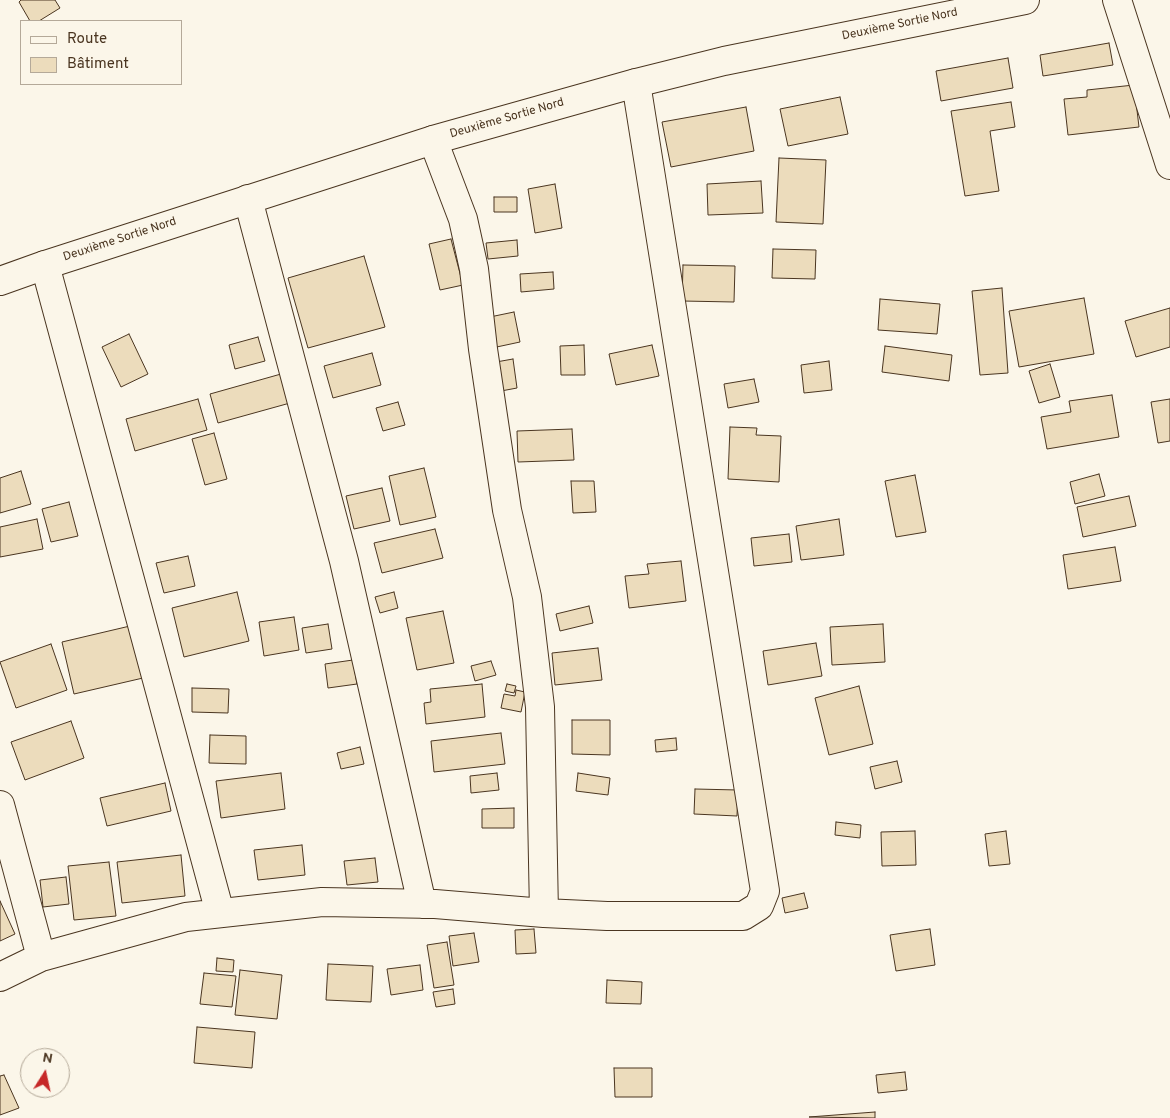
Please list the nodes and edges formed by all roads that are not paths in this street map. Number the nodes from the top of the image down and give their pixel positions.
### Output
1 (1025, 0) edge
2 (1117, 0) edge
3 (948, 7) edge
4 (636, 83) junction
5 (433, 140) junction
6 (1170, 165) edge
7 (248, 199) junction
8 (45, 265) junction
9 (0, 281) edge
10 (0, 805) edge
11 (422, 904) junction
12 (220, 913) junction
13 (544, 913) junction
14 (41, 957) junction
15 (0, 977) edge

1 - 3 street, Deuxième Sortie Nord
2 - 6 street
3 - 4 street, Deuxième Sortie Nord
4 - 5 street, Deuxième Sortie Nord
4 - 13 street
5 - 7 street, Deuxième Sortie Nord
5 - 13 street
7 - 8 street, Deuxième Sortie Nord
7 - 11 street
8 - 9 street, Deuxième Sortie Nord
8 - 12 street
10 - 14 street
11 - 12 street
11 - 13 street
12 - 14 street
14 - 15 street

